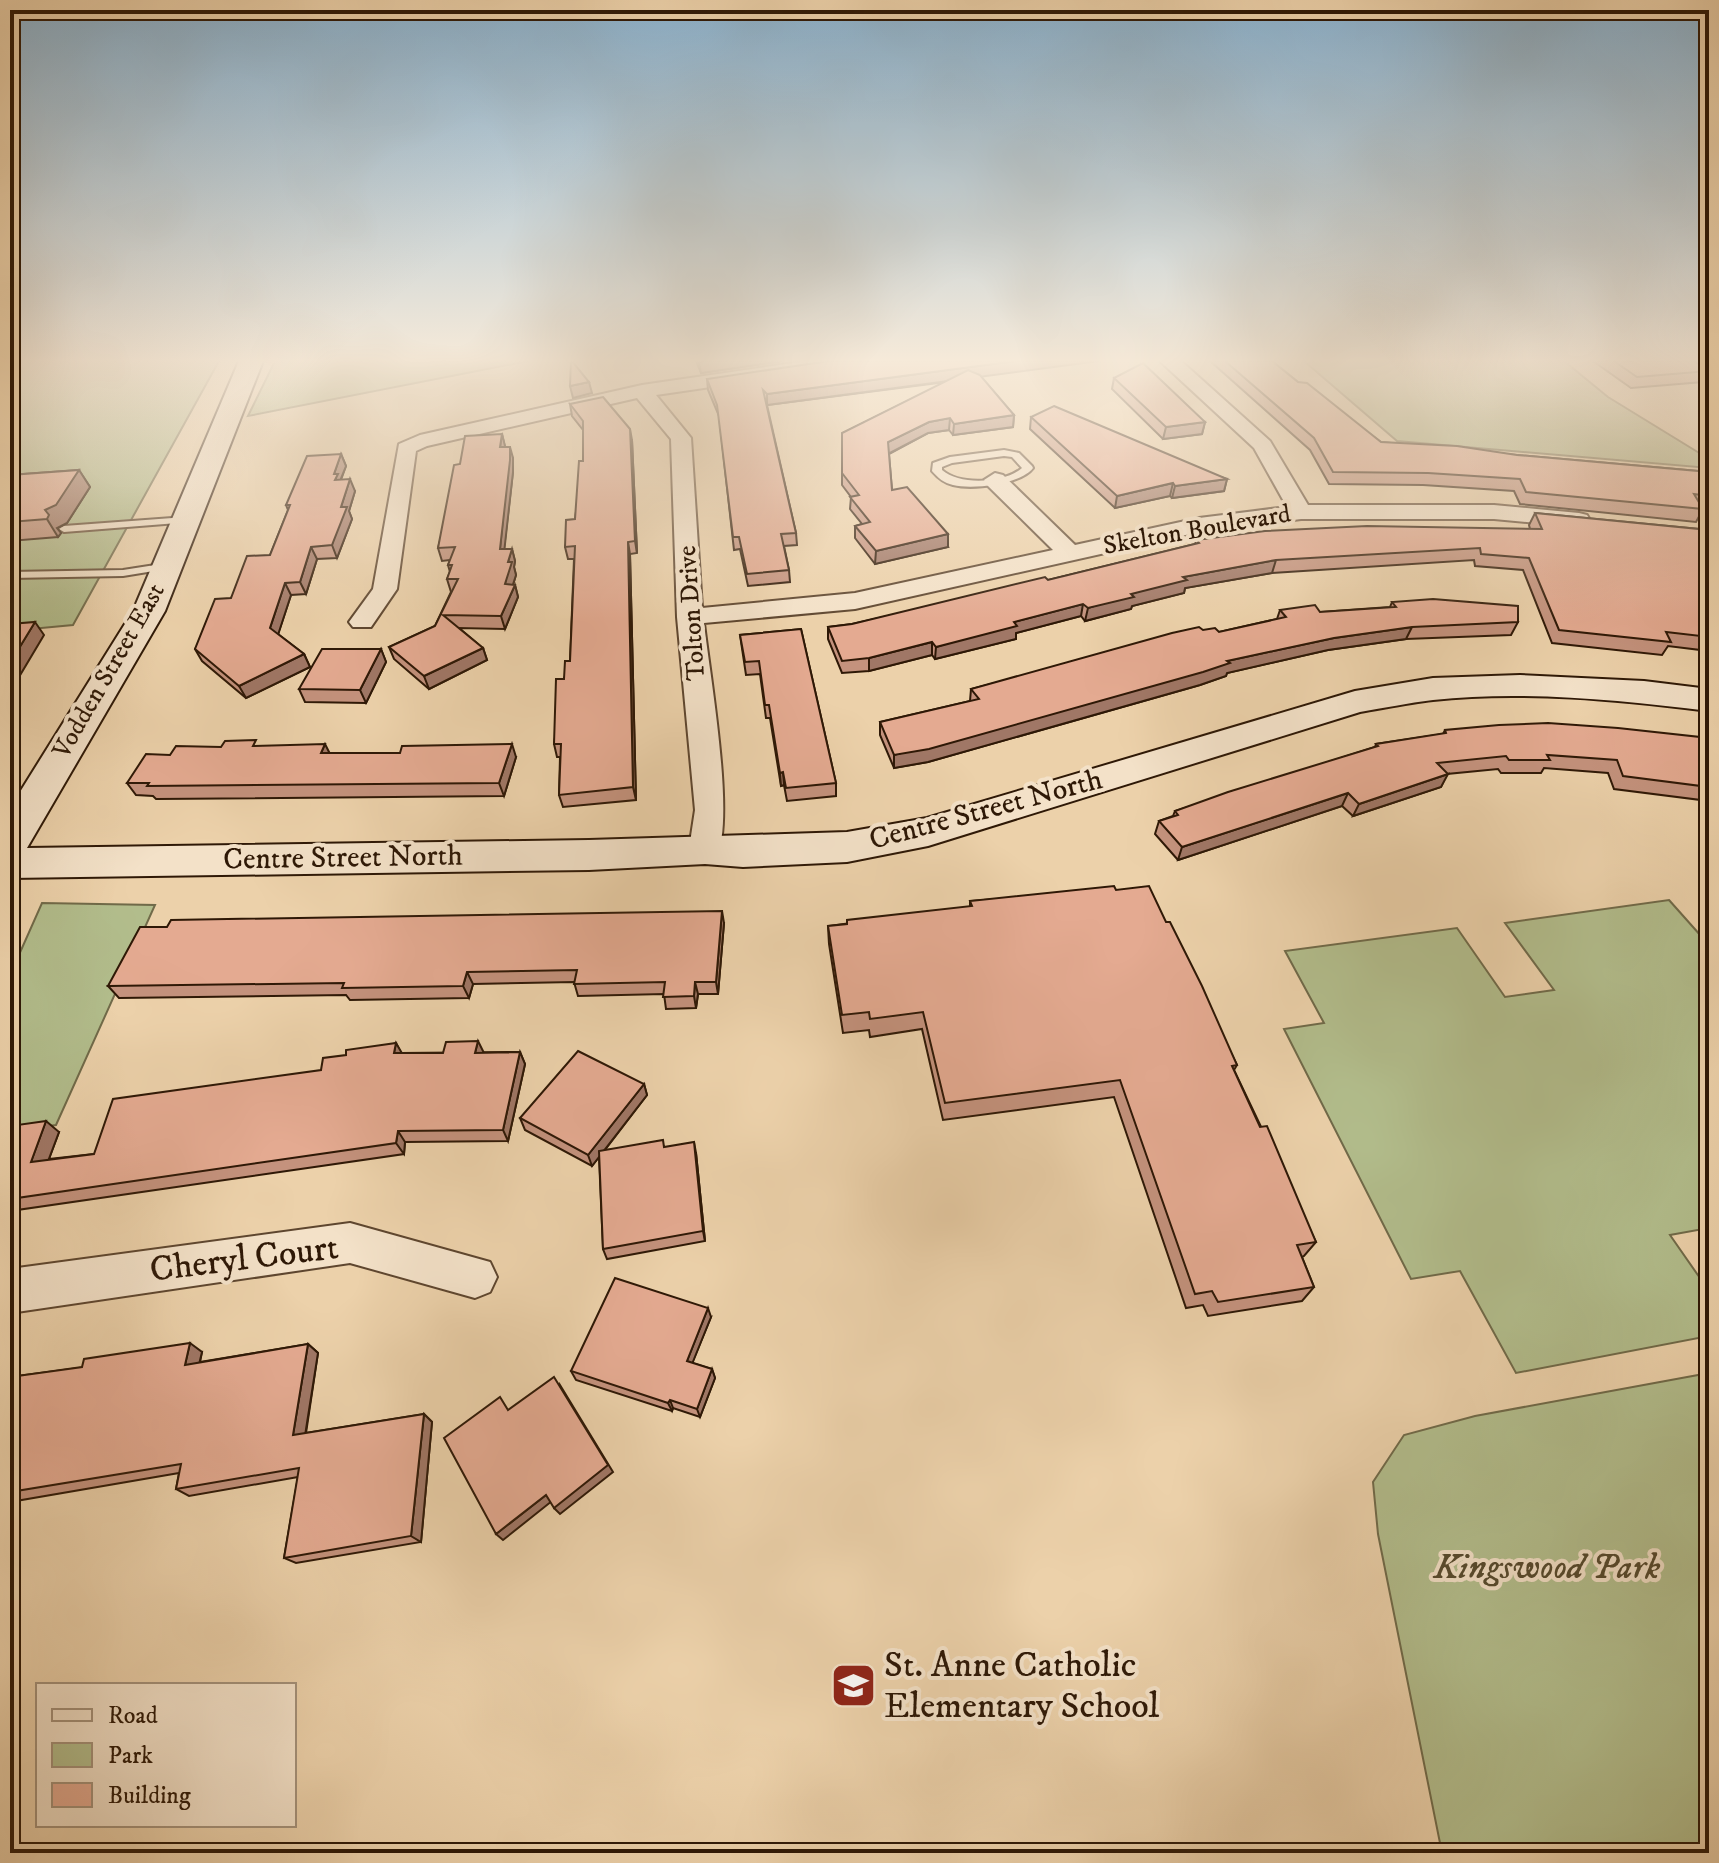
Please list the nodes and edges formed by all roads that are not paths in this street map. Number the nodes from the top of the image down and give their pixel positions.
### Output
1 (215, 448) edge
2 (406, 448) edge
3 (681, 448) edge
4 (1265, 448) edge
5 (995, 480) junction
6 (1301, 512) junction
7 (186, 520) junction
8 (1601, 523) edge
9 (64, 529) dead end
10 (1070, 553) junction
11 (168, 566) junction
12 (10, 575) edge
13 (690, 617) junction
14 (362, 622) dead end
15 (1709, 700) edge
16 (10, 841) edge
17 (705, 849) junction
18 (10, 863) edge
19 (475, 1277) dead end
20 (10, 1291) edge

1 - 7 street, Vodden Street East
2 - 14 street
3 - 13 street, Tolton Drive
4 - 6 street
5 - 5 lane
5 - 10 street
6 - 8 street, Skelton Boulevard
6 - 10 street, Skelton Boulevard
7 - 9 lane
7 - 11 street, Vodden Street East
10 - 13 street, Skelton Boulevard
11 - 12 lane
11 - 16 street, Vodden Street East
13 - 17 street, Tolton Drive
15 - 17 street, Centre Street North
17 - 18 street, Centre Street North
19 - 20 street, Cheryl Court

